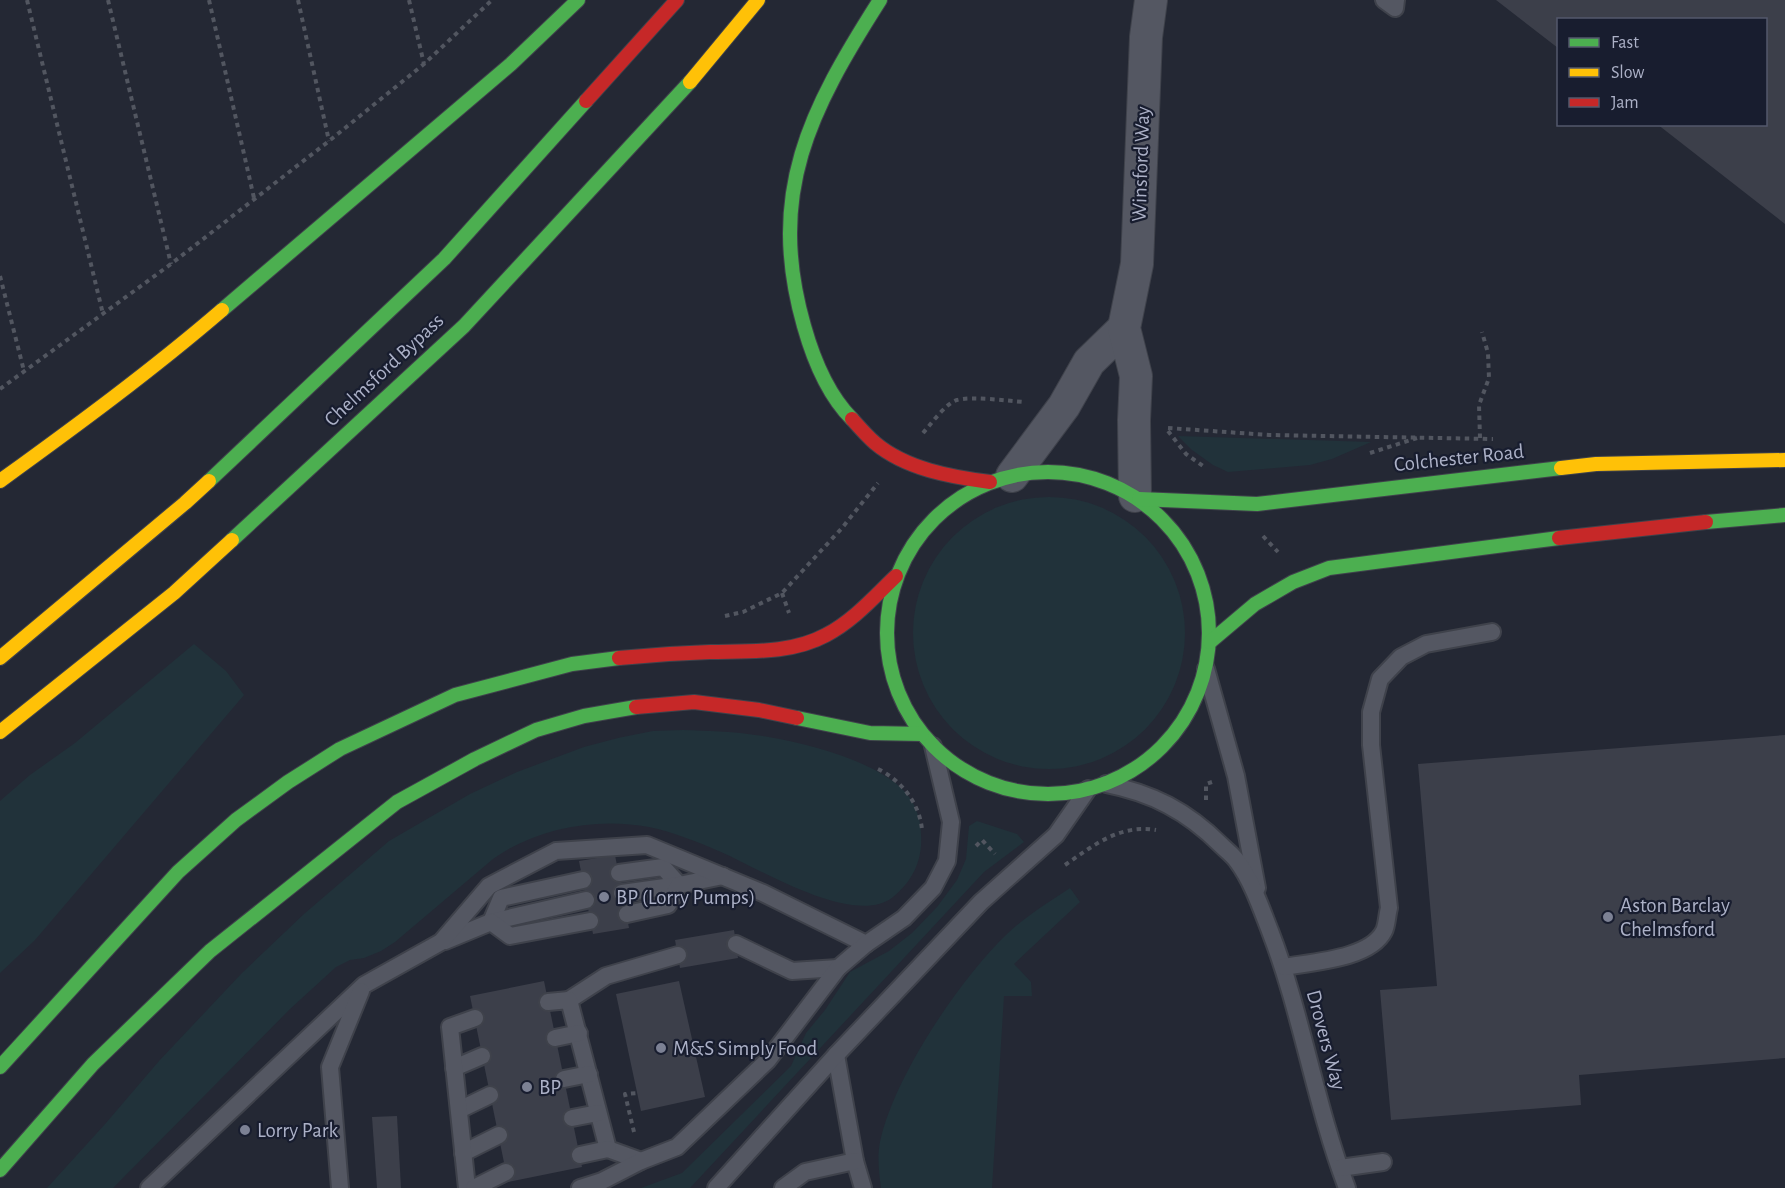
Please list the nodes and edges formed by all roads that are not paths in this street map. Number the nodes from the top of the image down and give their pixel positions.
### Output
1 (578, 0) edge
2 (677, 0) edge
3 (758, 0) edge
4 (880, 0) edge
5 (1151, 0) edge
6 (1124, 328) junction
7 (1785, 460) edge
8 (1001, 479) junction
9 (0, 481) edge
10 (1137, 498) junction
11 (1785, 515) edge
12 (896, 576) junction
13 (1492, 632) dead end
14 (1210, 642) junction
15 (0, 658) edge
16 (1206, 669) junction
17 (0, 732) edge
18 (928, 740) junction
19 (1106, 784) junction
20 (1088, 789) junction
21 (619, 873) dead end
22 (723, 876) junction
23 (583, 880) dead end
24 (679, 885) junction
25 (622, 893) dead end
26 (586, 900) dead end
27 (1260, 903) junction
28 (627, 914) dead end
29 (590, 921) dead end
30 (491, 922) junction
31 (441, 942) junction
32 (736, 944) dead end
33 (866, 944) junction
34 (678, 955) dead end
35 (838, 968) junction
36 (1284, 968) junction
37 (364, 985) junction
38 (569, 1000) junction
39 (548, 1002) dead end
40 (474, 1018) dead end
41 (579, 1033) junction
42 (555, 1038) dead end
43 (836, 1055) junction
44 (482, 1056) dead end
45 (0, 1067) edge
46 (454, 1068) junction
47 (589, 1074) junction
48 (564, 1079) dead end
49 (490, 1095) dead end
50 (459, 1110) junction
51 (598, 1113) junction
52 (572, 1118) dead end
53 (499, 1135) dead end
54 (608, 1149) junction
55 (464, 1153) junction
56 (580, 1155) dead end
57 (641, 1161) junction
58 (855, 1161) junction
59 (1383, 1162) dead end
60 (1340, 1168) junction
61 (0, 1170) edge
62 (507, 1172) dead end
63 (149, 1188) edge
64 (340, 1188) edge
65 (467, 1188) edge
66 (474, 1188) edge
67 (580, 1188) edge
68 (716, 1188) edge
69 (783, 1188) edge
70 (863, 1188) edge
71 (1347, 1188) edge

1 - 9 main road
2 - 15 main road, Chelmsford Bypass
3 - 17 main road, Chelmsford Bypass
4 - 8 main road
5 - 6 street, Winsford Way
6 - 8 street
6 - 10 street, Winsford Way
7 - 10 main road, Colchester Road
8 - 10 main road
8 - 12 main road
10 - 14 main road
11 - 14 main road
12 - 18 main road
12 - 45 main road
13 - 36 lane
14 - 16 main road
16 - 19 main road
16 - 27 lane, Drovers Way
18 - 20 main road
18 - 33 lane
18 - 61 main road
19 - 20 main road
19 - 27 lane, Drovers Way
20 - 43 lane
21 - 24 lane
22 - 24 lane
22 - 31 lane
22 - 33 lane
23 - 30 lane
24 - 25 lane
24 - 28 lane
26 - 30 lane
27 - 36 lane, Drovers Way
29 - 30 lane
30 - 31 lane
31 - 37 lane
32 - 35 lane
33 - 35 lane
34 - 38 lane
35 - 57 lane
36 - 60 lane, Drovers Way
37 - 63 lane
37 - 64 lane
38 - 39 lane
38 - 41 lane
40 - 46 lane
41 - 42 lane
41 - 47 lane
43 - 58 lane
43 - 68 lane
44 - 46 lane
46 - 50 lane
47 - 48 lane
47 - 51 lane
49 - 50 lane
50 - 55 lane
51 - 52 lane
51 - 54 lane
53 - 55 lane
54 - 56 lane
54 - 57 lane
55 - 65 lane
57 - 67 lane
58 - 69 lane
58 - 70 lane
59 - 60 lane
60 - 71 lane, Drovers Way
62 - 66 lane

